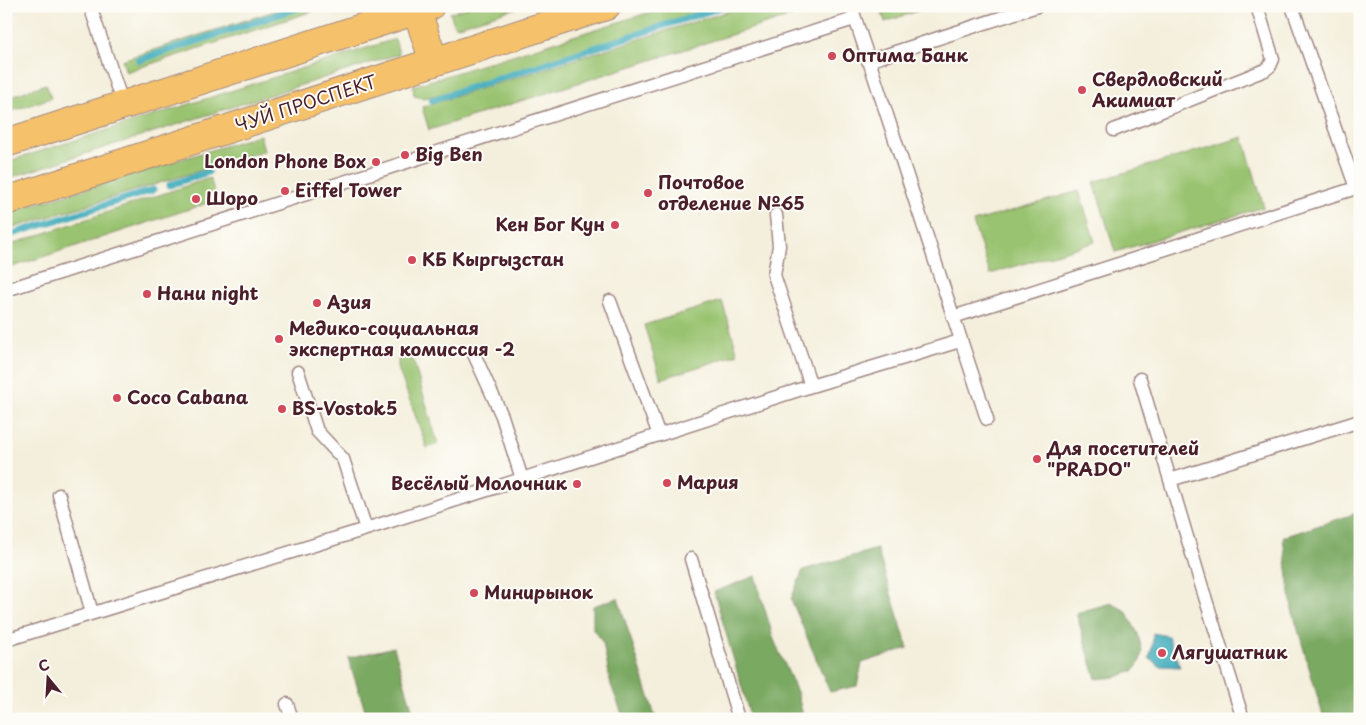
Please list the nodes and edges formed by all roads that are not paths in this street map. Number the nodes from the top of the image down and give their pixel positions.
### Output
1 (90, 6) edge
2 (606, 6) edge
3 (1037, 6) edge
4 (1257, 6) edge
5 (1292, 6) edge
6 (423, 9) edge
7 (852, 12) edge
8 (868, 61) junction
9 (434, 62) junction
10 (123, 105) junction
11 (1114, 130) dead end
12 (6, 143) edge
13 (6, 201) edge
14 (776, 215) dead end
15 (6, 290) edge
16 (610, 302) dead end
17 (953, 317) junction
18 (960, 340) junction
19 (472, 352) dead end
20 (298, 372) dead end
21 (1140, 379) dead end
22 (811, 386) junction
23 (987, 419) dead end
24 (1360, 421) edge
25 (659, 435) junction
26 (522, 479) junction
27 (1170, 480) junction
28 (59, 495) dead end
29 (366, 529) junction
30 (691, 559) dead end
31 (92, 613) junction
32 (6, 640) edge
33 (287, 704) dead end
34 (292, 719) edge
35 (739, 719) edge
36 (1243, 719) edge

1 - 10 lane
2 - 9 main road, ЧУЙ ПРОСПЕКТ
3 - 8 lane
4 - 11 lane
5 - 17 lane
6 - 9 main road
6 - 10 main road
7 - 8 lane
7 - 15 lane
8 - 17 lane
9 - 13 main road, ЧУЙ ПРОСПЕКТ
10 - 12 main road
14 - 22 lane
16 - 25 lane
17 - 18 lane
18 - 22 lane
18 - 23 lane
19 - 26 lane
20 - 29 lane
21 - 27 lane
22 - 25 lane
24 - 27 lane
25 - 26 lane
26 - 29 lane
27 - 36 lane
28 - 31 lane
29 - 31 lane
30 - 35 lane
31 - 32 lane
33 - 34 lane

